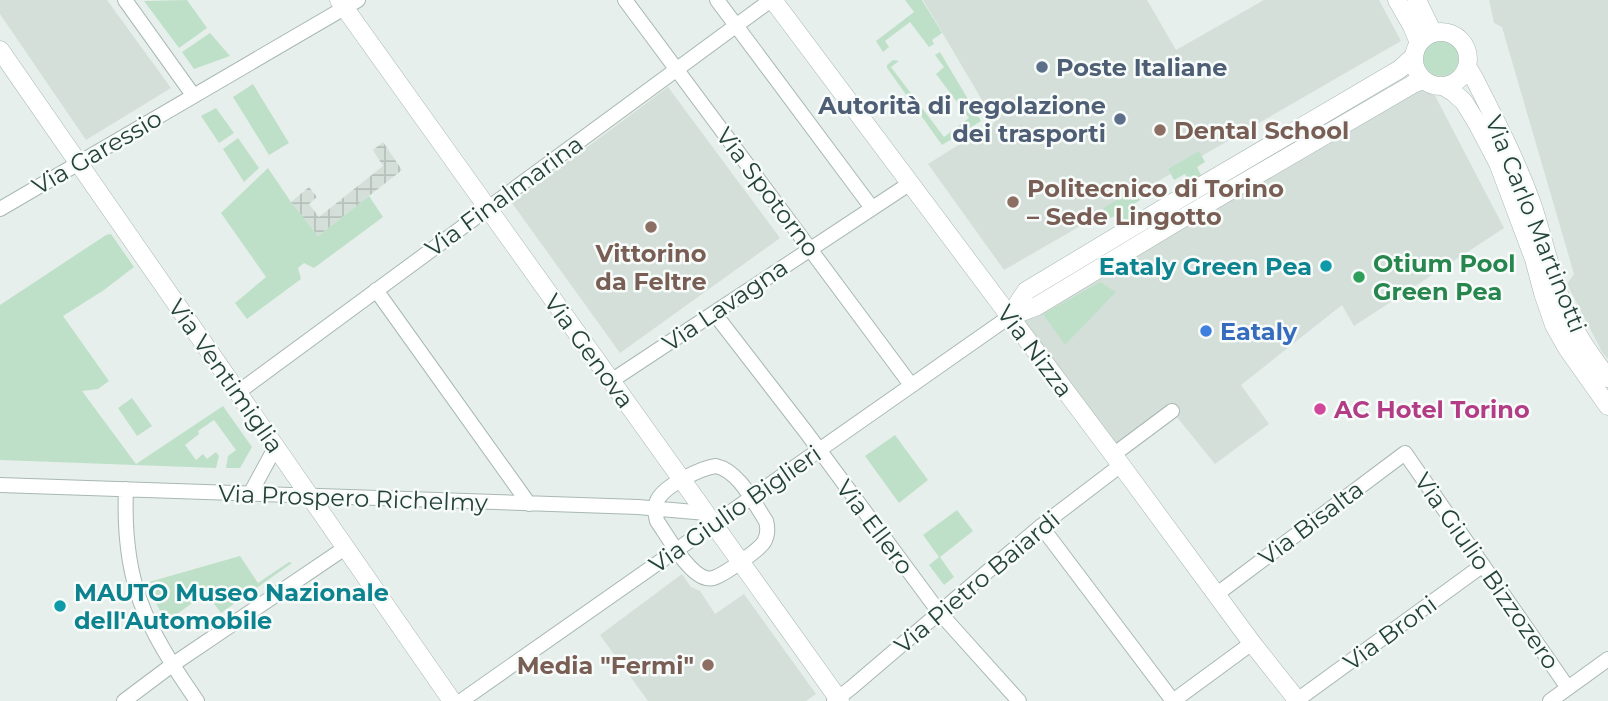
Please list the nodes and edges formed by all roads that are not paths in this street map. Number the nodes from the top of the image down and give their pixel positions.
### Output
1 (125, 0) edge
2 (625, 0) edge
3 (717, 0) edge
4 (772, 0) edge
5 (1396, 0) edge
6 (1417, 0) edge
7 (347, 3) edge
8 (735, 26) junction
9 (1422, 44) junction
10 (0, 50) edge
11 (1468, 68) junction
12 (676, 70) junction
13 (1423, 80) junction
14 (1443, 86) junction
15 (193, 95) junction
16 (79, 163) junction
17 (909, 184) junction
18 (488, 208) junction
19 (872, 208) junction
20 (0, 209) edge
21 (810, 249) junction
22 (376, 290) junction
23 (713, 313) junction
24 (1009, 317) junction
25 (1608, 378) edge
26 (611, 381) junction
27 (911, 385) junction
28 (237, 393) junction
29 (1608, 406) edge
30 (1172, 411) dead end
31 (275, 448) junction
32 (819, 450) junction
33 (1405, 453) joint
34 (1117, 460) junction
35 (682, 480) junction
36 (0, 485) edge
37 (126, 489) junction
38 (250, 494) junction
39 (309, 497) junction
40 (750, 498) junction
41 (529, 504) junction
42 (655, 508) junction
43 (710, 518) junction
44 (1041, 526) junction
45 (345, 548) junction
46 (677, 550) junction
47 (741, 561) junction
48 (1483, 565) junction
49 (1217, 594) junction
50 (939, 612) junction
51 (1252, 643) junction
52 (1608, 659) edge
53 (172, 666) junction
54 (1568, 688) junction
55 (837, 700) edge
56 (124, 701) edge
57 (197, 701) edge
58 (452, 701) edge
59 (461, 701) edge
60 (1019, 701) edge
61 (1173, 701) edge
62 (1297, 701) edge
63 (1550, 701) edge

1 - 15 street
2 - 12 street, Via Spotorno
3 - 8 street
4 - 8 street, Via Finalmarina
4 - 17 street, Via Nizza
5 - 9 street
6 - 9 street
7 - 15 street, Via Garessio
7 - 18 street, Via Genova
8 - 12 street, Via Finalmarina
8 - 19 street
9 - 11 street
9 - 13 street
9 - 24 street
10 - 16 street, Via Ventimiglia
11 - 14 street
11 - 25 street, Via Carlo Martinotti
12 - 18 street, Via Finalmarina
12 - 21 street, Via Spotorno
13 - 14 street
13 - 24 street
14 - 29 street, Via Carlo Martinotti
15 - 16 street, Via Garessio
16 - 20 street, Via Garessio
16 - 28 street, Via Ventimiglia
17 - 19 street, Via Lavagna
17 - 24 street, Via Nizza
18 - 22 street, Via Finalmarina
18 - 26 street, Via Genova
19 - 21 street, Via Lavagna
21 - 23 street, Via Lavagna
21 - 27 street, Via Spotorno
22 - 28 street, Via Finalmarina
22 - 41 street
23 - 26 street, Via Lavagna
23 - 32 street, Via Ellero
24 - 27 street, Via Giulio Biglieri
24 - 34 street, Via Nizza
26 - 35 street, Via Genova
27 - 32 street, Via Giulio Biglieri
28 - 31 street, Via Ventimiglia
30 - 34 street, Via Pietro Baiardi
31 - 38 street
31 - 39 street, Via Ventimiglia
32 - 40 street, Via Giulio Biglieri
32 - 50 street, Via Ellero
33 - 48 street, Via Giulio Bizzozero
33 - 49 street, Via Bisalta
34 - 44 street, Via Pietro Baiardi
34 - 49 street, Via Nizza
35 - 40 street
35 - 42 street
35 - 43 street, Via Genova
36 - 37 street, Via Prospero Richelmy
37 - 38 street, Via Prospero Richelmy
37 - 53 street
38 - 39 street, Via Prospero Richelmy
39 - 41 street, Via Prospero Richelmy
39 - 45 street, Via Ventimiglia
40 - 43 street, Via Giulio Biglieri
40 - 47 street
41 - 42 street, Via Prospero Richelmy
42 - 43 street, Via Prospero Richelmy
42 - 46 street
43 - 46 street, Via Giulio Biglieri
43 - 47 street, Via Genova
44 - 50 street, Via Pietro Baiardi
44 - 61 street
45 - 53 street
45 - 58 street, Via Ventimiglia
46 - 47 street
46 - 59 street, Via Giulio Biglieri
47 - 55 street, Via Genova
48 - 54 street, Via Giulio Bizzozero
48 - 62 street, Via Broni
49 - 51 street, Via Nizza
50 - 55 street, Via Pietro Baiardi
50 - 60 street, Via Ellero
51 - 61 street
51 - 62 street, Via Nizza
52 - 54 street
53 - 56 street
53 - 57 street
54 - 63 street

